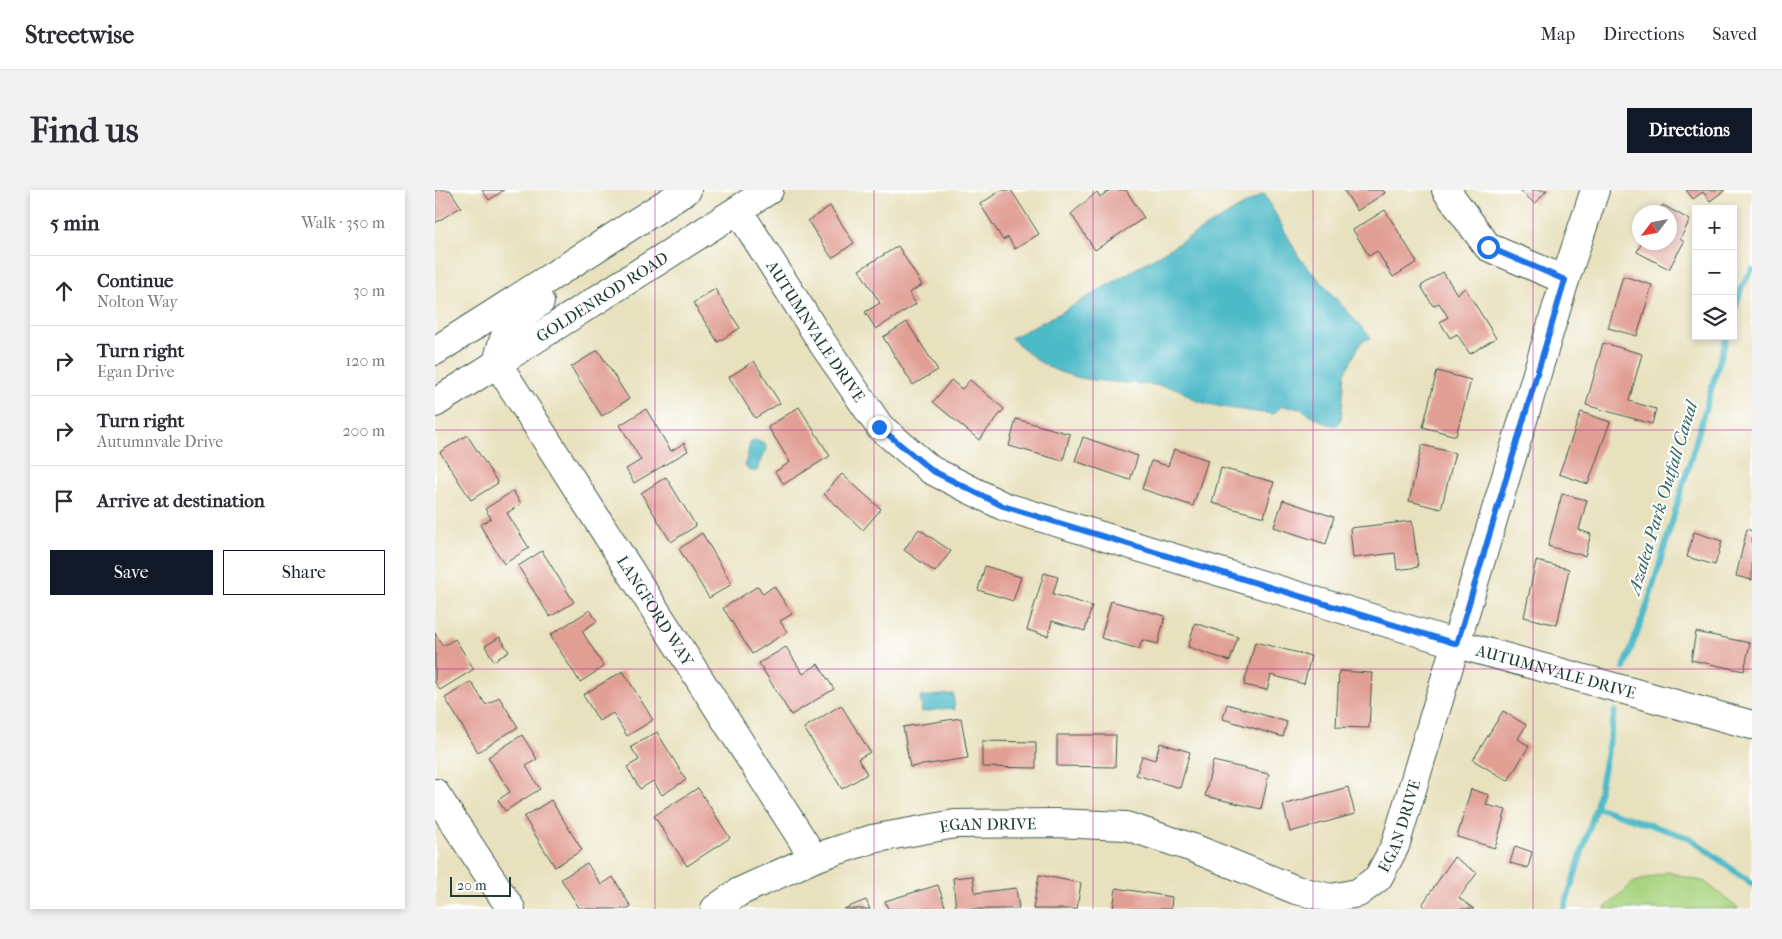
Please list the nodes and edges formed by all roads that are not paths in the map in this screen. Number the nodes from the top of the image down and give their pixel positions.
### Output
1 (687, 190) edge
2 (769, 190) edge
3 (1446, 190) edge
4 (1595, 190) edge
5 (738, 210) junction
6 (575, 262) junction
7 (1565, 280) junction
8 (435, 350) edge
9 (497, 363) junction
10 (435, 402) edge
11 (1457, 644) junction
12 (1752, 724) edge
13 (435, 793) edge
14 (813, 858) junction
15 (511, 909) edge
16 (715, 909) edge

1 - 6 street
2 - 5 street, GOLDENROD ROAD
3 - 7 street
4 - 7 street, EGAN DRIVE
5 - 9 street, GOLDENROD ROAD
5 - 11 street, AUTUMNVALE DRIVE
6 - 8 street
6 - 9 street
7 - 11 street, EGAN DRIVE
9 - 10 street, GOLDENROD ROAD
9 - 14 street, LANGFORD WAY
11 - 12 street, AUTUMNVALE DRIVE
11 - 14 street, EGAN DRIVE
13 - 15 street
14 - 16 street, EGAN DRIVE

